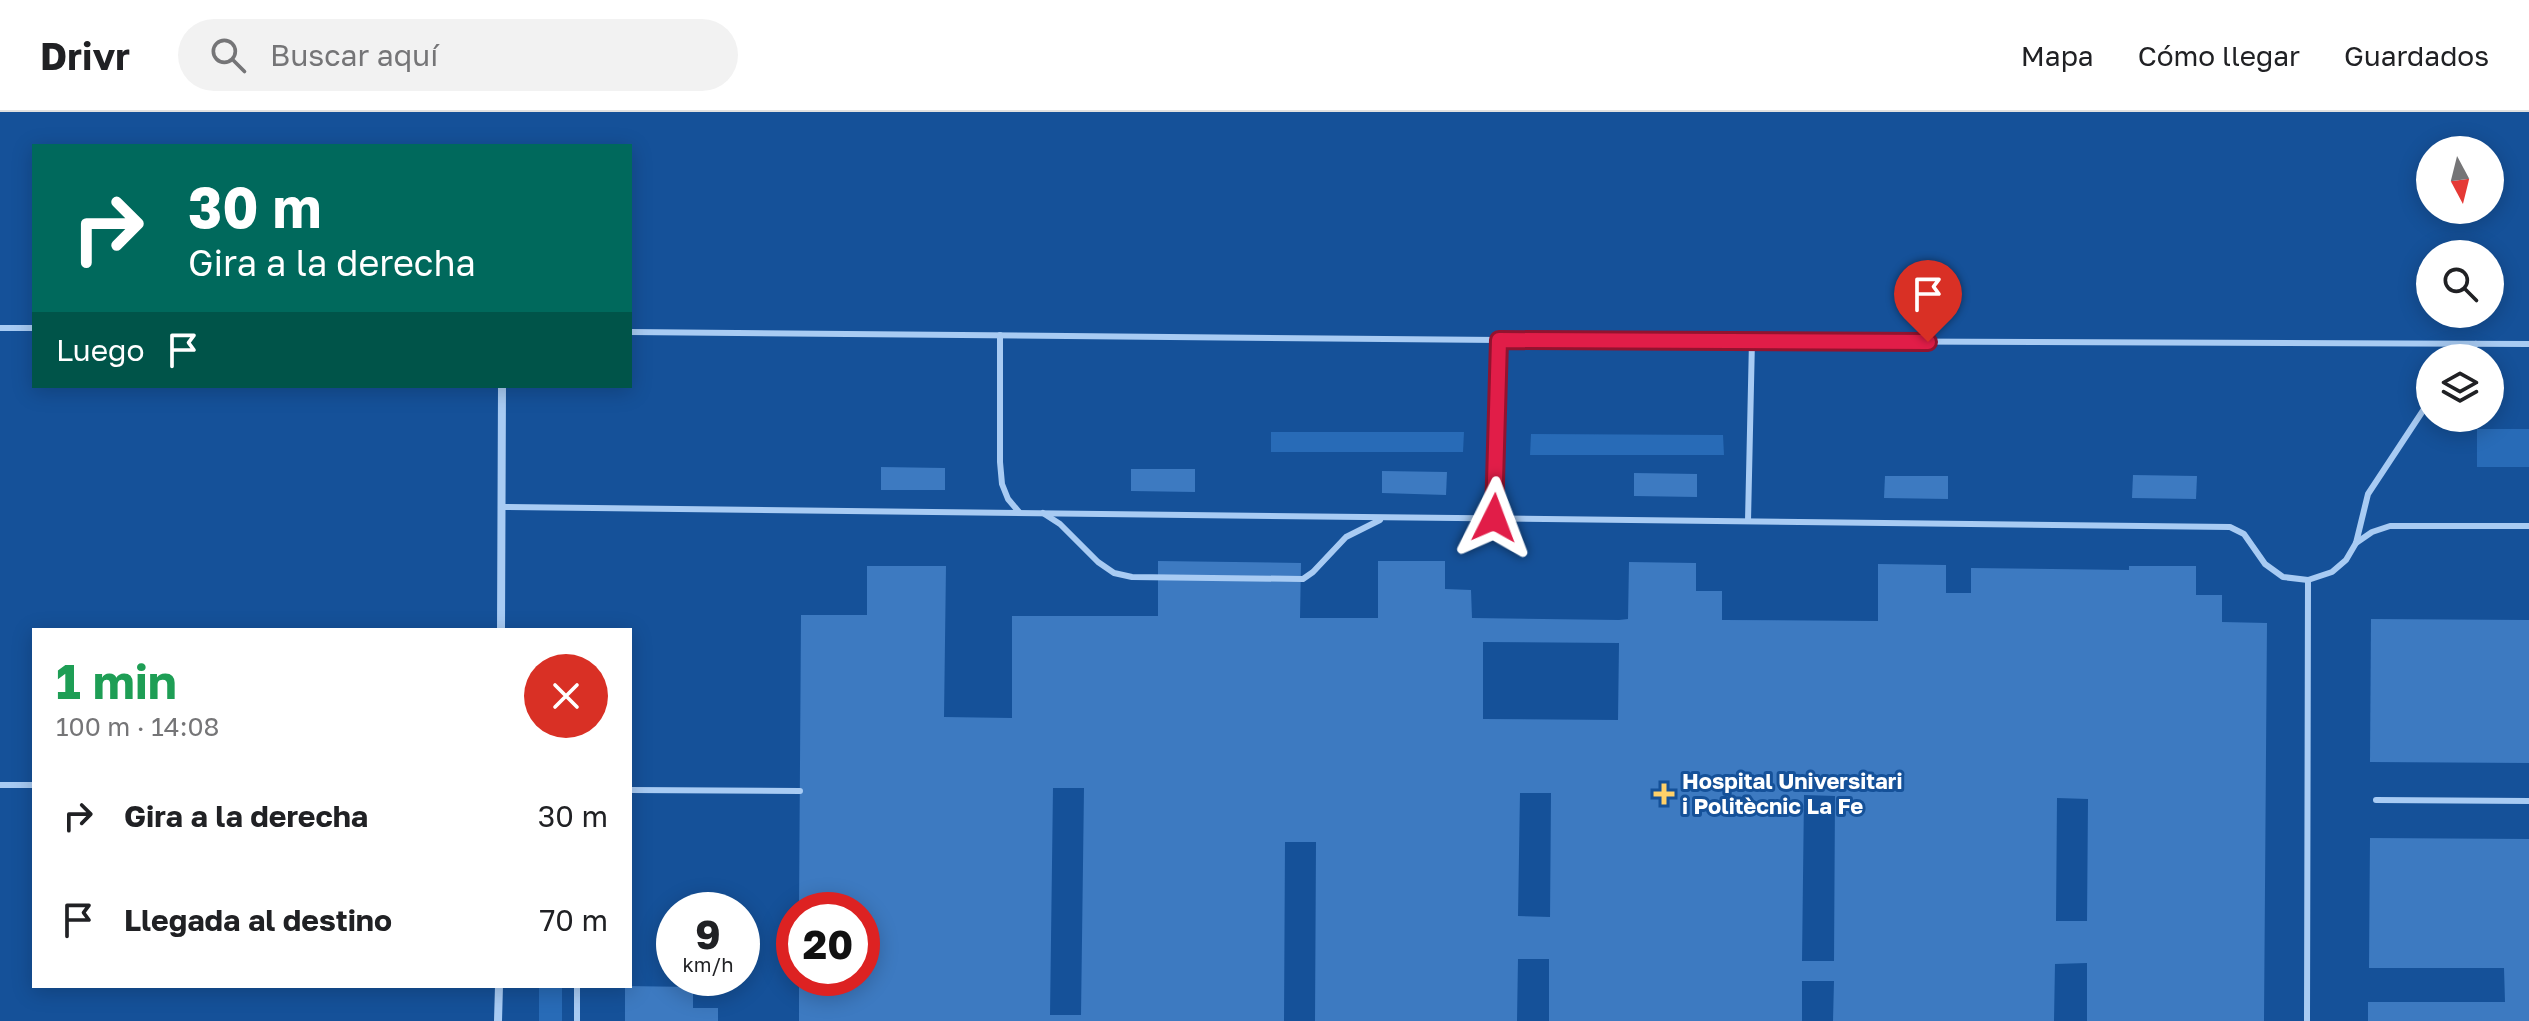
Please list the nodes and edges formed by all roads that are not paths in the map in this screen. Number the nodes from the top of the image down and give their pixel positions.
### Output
1 (0, 328) edge
2 (32, 328) edge
3 (632, 332) edge
4 (1000, 335) junction
5 (1499, 340) junction
6 (1752, 340) junction
7 (2476, 344) edge
8 (2504, 344) edge
9 (2529, 344) edge
10 (502, 388) edge
11 (2416, 421) edge
12 (501, 507) junction
13 (1019, 512) junction
14 (1043, 513) junction
15 (1385, 518) junction
16 (1494, 518) junction
17 (1748, 521) junction
18 (2529, 526) edge
19 (2356, 543) junction
20 (2308, 580) junction
21 (501, 628) edge
22 (0, 785) edge
23 (32, 785) edge
24 (632, 790) edge
25 (800, 791) dead end
26 (2376, 800) dead end
27 (2529, 801) edge
28 (499, 988) edge
29 (577, 988) edge
30 (498, 1021) edge
31 (577, 1021) edge
32 (2307, 1021) edge

1 - 2 lane
3 - 4 lane
4 - 5 lane
4 - 13 lane
5 - 6 lane
5 - 16 lane
6 - 7 lane
6 - 17 lane
8 - 9 lane
10 - 12 street
11 - 19 lane
12 - 13 lane
12 - 21 street
13 - 14 lane
14 - 15 lane
14 - 15 lane
15 - 16 lane
16 - 17 lane
17 - 20 lane
18 - 19 lane
19 - 20 lane
20 - 32 lane
22 - 23 lane
24 - 25 lane
26 - 27 lane
28 - 30 street
29 - 31 lane

